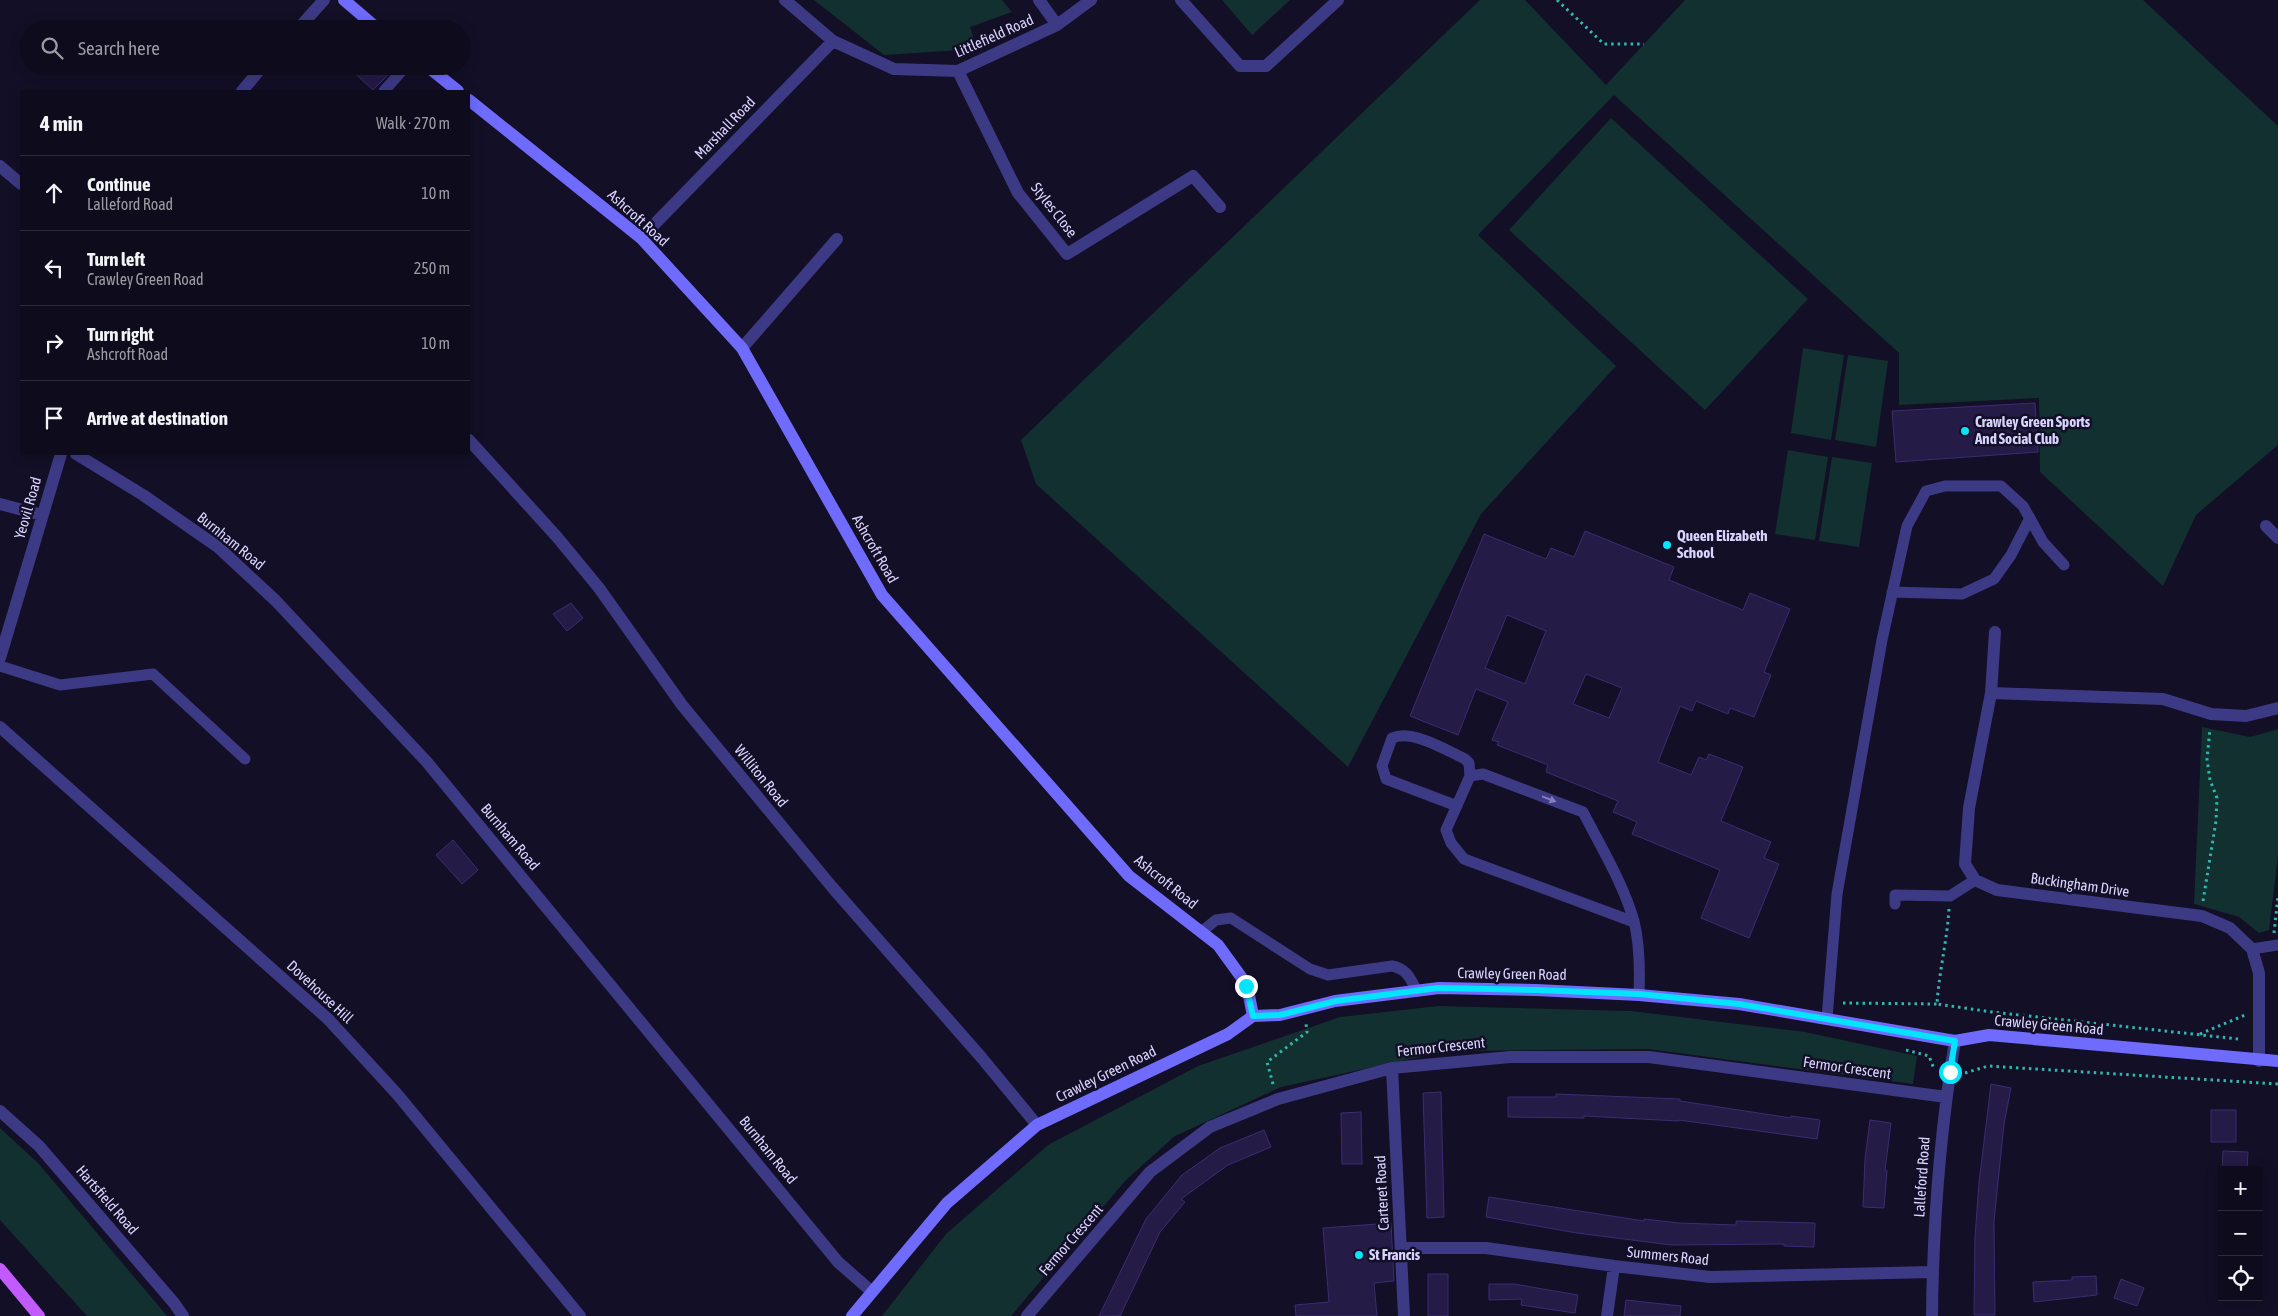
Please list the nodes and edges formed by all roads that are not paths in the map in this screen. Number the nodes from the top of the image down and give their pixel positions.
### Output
1 (324, 0) edge
2 (344, 0) edge
3 (785, 0) edge
4 (1039, 0) edge
5 (1091, 0) edge
6 (1181, 0) edge
7 (1338, 0) edge
8 (306, 20) edge
9 (367, 20) edge
10 (1057, 25) junction
11 (833, 41) junction
12 (958, 71) junction
13 (255, 75) edge
14 (398, 75) edge
15 (438, 75) edge
16 (243, 90) edge
17 (385, 90) edge
18 (457, 90) edge
19 (470, 101) edge
20 (0, 166) edge
21 (20, 183) edge
22 (1220, 207) dead end
23 (641, 238) junction
24 (836, 239) dead end
25 (742, 348) junction
26 (470, 441) edge
27 (61, 455) edge
28 (78, 455) edge
29 (0, 504) edge
30 (42, 515) junction
31 (2030, 518) junction
32 (2266, 526) dead end
33 (2278, 538) edge
34 (2064, 565) dead end
35 (1892, 592) junction
36 (1995, 632) dead end
37 (0, 658) edge
38 (0, 666) edge
39 (1991, 693) junction
40 (2278, 708) edge
41 (0, 727) edge
42 (245, 759) dead end
43 (1470, 776) junction
44 (1457, 806) junction
45 (1975, 880) junction
46 (1895, 904) dead end
47 (1634, 922) junction
48 (1201, 932) junction
49 (2275, 945) edge
50 (2252, 949) junction
51 (1417, 991) junction
52 (1639, 994) junction
53 (1253, 1016) junction
54 (1827, 1018) junction
55 (1955, 1041) junction
56 (2259, 1061) junction
57 (2278, 1061) edge
58 (1392, 1068) junction
59 (1946, 1097) junction
60 (0, 1111) edge
61 (1037, 1125) junction
62 (1401, 1248) junction
63 (1614, 1266) junction
64 (0, 1269) edge
65 (1932, 1272) junction
66 (871, 1291) junction
67 (39, 1316) edge
68 (183, 1316) edge
69 (580, 1316) edge
70 (852, 1316) edge
71 (1026, 1316) edge
72 (1404, 1316) edge
73 (1607, 1316) edge
74 (1932, 1316) edge

1 - 8 street
2 - 9 street
3 - 11 street, Littlefield Road
4 - 10 street
5 - 10 street, Littlefield Road
6 - 7 street
10 - 12 street, Littlefield Road
11 - 12 street, Littlefield Road
11 - 23 street, Marshall Road
12 - 22 street, Styles Close
13 - 16 street
14 - 17 lane
15 - 18 street
19 - 23 street, Ashcroft Road
20 - 21 street
23 - 25 street, Ashcroft Road
24 - 25 street
25 - 48 street, Ashcroft Road
26 - 61 street, Williton Road
27 - 30 street, Yeovil Road
28 - 66 street, Burnham Road
29 - 30 street
30 - 37 street, Yeovil Road
31 - 34 lane
31 - 35 lane
31 - 35 lane
32 - 33 street
35 - 54 lane
36 - 39 street
38 - 42 lane
39 - 40 street
39 - 45 street
41 - 69 street, Dovehouse Hill
43 - 44 lane
43 - 44 lane
43 -> 47 lane
44 - 47 lane
45 - 46 lane
45 - 50 street, Buckingham Drive
47 - 52 lane
48 - 51 lane
48 - 53 street, Ashcroft Road
49 - 50 lane
50 - 56 street
51 - 52 street, Crawley Green Road
51 - 53 street, Crawley Green Road
52 - 54 street, Crawley Green Road
53 - 61 street, Crawley Green Road
54 - 55 street, Crawley Green Road
55 - 56 street, Crawley Green Road
55 - 59 street, Lalleford Road
56 - 57 street, Crawley Green Road
58 - 59 street, Fermor Crescent
58 - 62 street, Carteret Road
58 - 71 street, Fermor Crescent
59 - 65 street, Lalleford Road
60 - 68 street, Hartsfield Road
61 - 66 street, Crawley Green Road
62 - 63 street, Summers Road
62 - 72 street, Carteret Road
63 - 65 street, Summers Road
63 - 73 street
64 - 67 main road
65 - 74 street, Lalleford Road
66 - 70 street, Crawley Green Road

